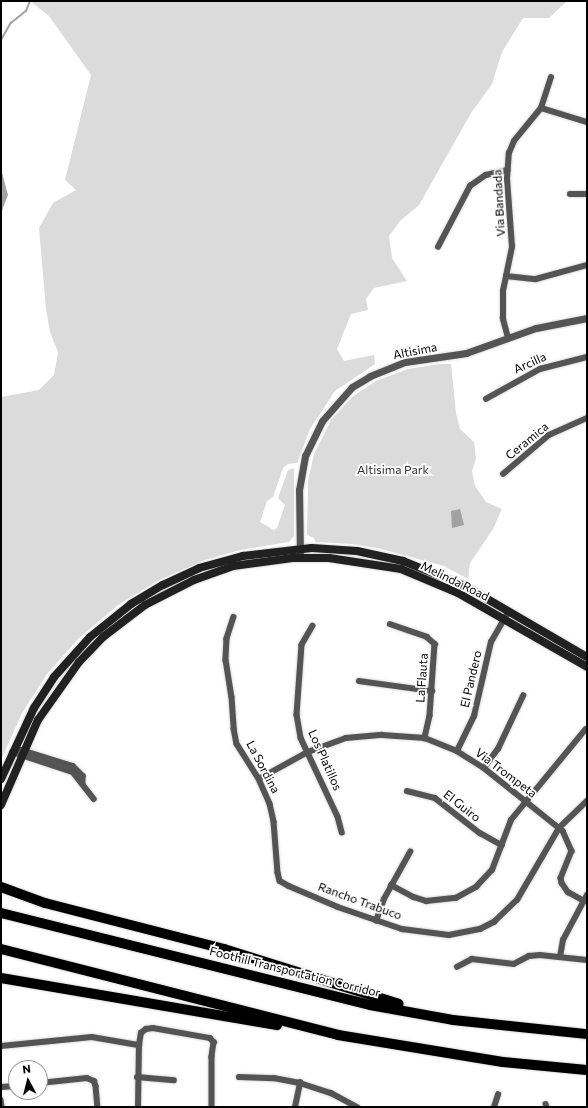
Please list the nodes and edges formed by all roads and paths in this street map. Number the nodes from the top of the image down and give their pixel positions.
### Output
1 (551, 78) dead end
2 (541, 108) junction
3 (587, 122) edge
4 (508, 170) junction
5 (570, 194) dead end
6 (587, 194) edge
7 (438, 247) dead end
8 (587, 265) edge
9 (506, 276) junction
10 (587, 318) edge
11 (508, 338) junction
12 (587, 357) edge
13 (486, 399) dead end
14 (587, 418) edge
15 (503, 474) dead end
16 (300, 549) junction
17 (300, 558) junction
18 (506, 616) junction
19 (234, 617) dead end
20 (390, 624) dead end
21 (313, 626) dead end
22 (587, 657) edge
23 (587, 667) edge
24 (359, 681) dead end
25 (432, 690) junction
26 (523, 696) dead end
27 (585, 730) dead end
28 (425, 738) junction
29 (13, 750) junction
30 (457, 751) junction
31 (308, 752) junction
32 (22, 753) junction
33 (484, 768) junction
34 (1, 779) edge
35 (259, 779) junction
36 (407, 791) dead end
37 (94, 799) dead end
38 (587, 801) edge
39 (526, 802) junction
40 (1, 805) edge
41 (558, 828) junction
42 (342, 832) dead end
43 (502, 845) junction
44 (410, 852) dead end
45 (280, 881) joint
46 (391, 885) junction
47 (1, 887) edge
48 (587, 895) edge
49 (584, 901) junction
50 (1, 913) edge
51 (376, 921) junction
52 (1, 949) edge
53 (560, 957) junction
54 (587, 960) edge
55 (457, 968) dead end
56 (1, 978) edge
57 (453, 1020) junction
58 (587, 1034) edge
59 (338, 1035) junction
60 (139, 1045) junction
61 (1, 1046) edge
62 (587, 1070) edge
63 (137, 1077) junction
64 (239, 1077) dead end
65 (174, 1080) dead end
66 (48, 1082) edge
67 (300, 1083) junction
68 (498, 1095) dead end
69 (1, 1100) edge
70 (2, 1107) edge
71 (98, 1107) edge
72 (138, 1107) edge
73 (212, 1107) edge
74 (295, 1107) edge
75 (357, 1107) edge
76 (494, 1107) edge

1 - 2 street, Via Bandada
2 - 3 street
2 - 4 street, Via Bandada
4 - 7 street
4 - 9 street, Via Bandada
5 - 6 street
8 - 9 street
9 - 11 street, Via Bandada
10 - 11 street, Altisima
11 - 16 street, Altisima
12 - 13 street, Arcilla
14 - 15 street, Ceramica
16 - 17 street, Altisima
16 - 18 main road, Melinda Road
16 - 29 main road, Melinda Road
17 - 18 main road, Melinda Road
17 - 32 main road, Melinda Road
18 - 22 main road, Melinda Road
18 - 23 main road, Melinda Road
18 - 30 street, El Pandero
19 - 35 street, La Sordina
20 - 25 street, La Flauta
21 - 31 street, Los Platillos
24 - 25 street
25 - 28 street, La Flauta
26 - 33 street
27 - 39 street
28 - 30 street, Via Trompeta
28 - 31 street, Via Trompeta
29 - 32 street
29 - 34 main road, Melinda Road
30 - 33 street, Via Trompeta
31 - 35 street, Via Trompeta
31 - 42 street, Los Platillos
32 - 37 street
32 - 40 main road, Melinda Road
33 - 39 street, Via Trompeta
35 - 45 street, La Sordina
36 - 43 street, El Guiro
38 - 41 street, Rancho Trabuco
39 - 41 street, Via Trompeta
39 - 43 street
41 - 49 street, Via Trompeta
41 - 51 street, Rancho Trabuco
43 - 46 street
44 - 46 street
45 - 51 street, Rancho Trabuco
46 - 51 street
47 - 57 highway
48 - 49 street
49 - 53 street
50 - 57 highway, Foothill Transportation Corridor
52 - 59 highway
53 - 54 street
53 - 55 street
56 - 59 highway
57 - 58 highway, Foothill Transportation Corridor
59 - 62 highway
60 - 61 street
60 - 63 street
60 - 73 street
63 - 65 street
63 - 72 street
64 - 67 street
66 - 71 street
67 - 74 street
67 - 75 street
68 - 76 street
69 - 70 street

